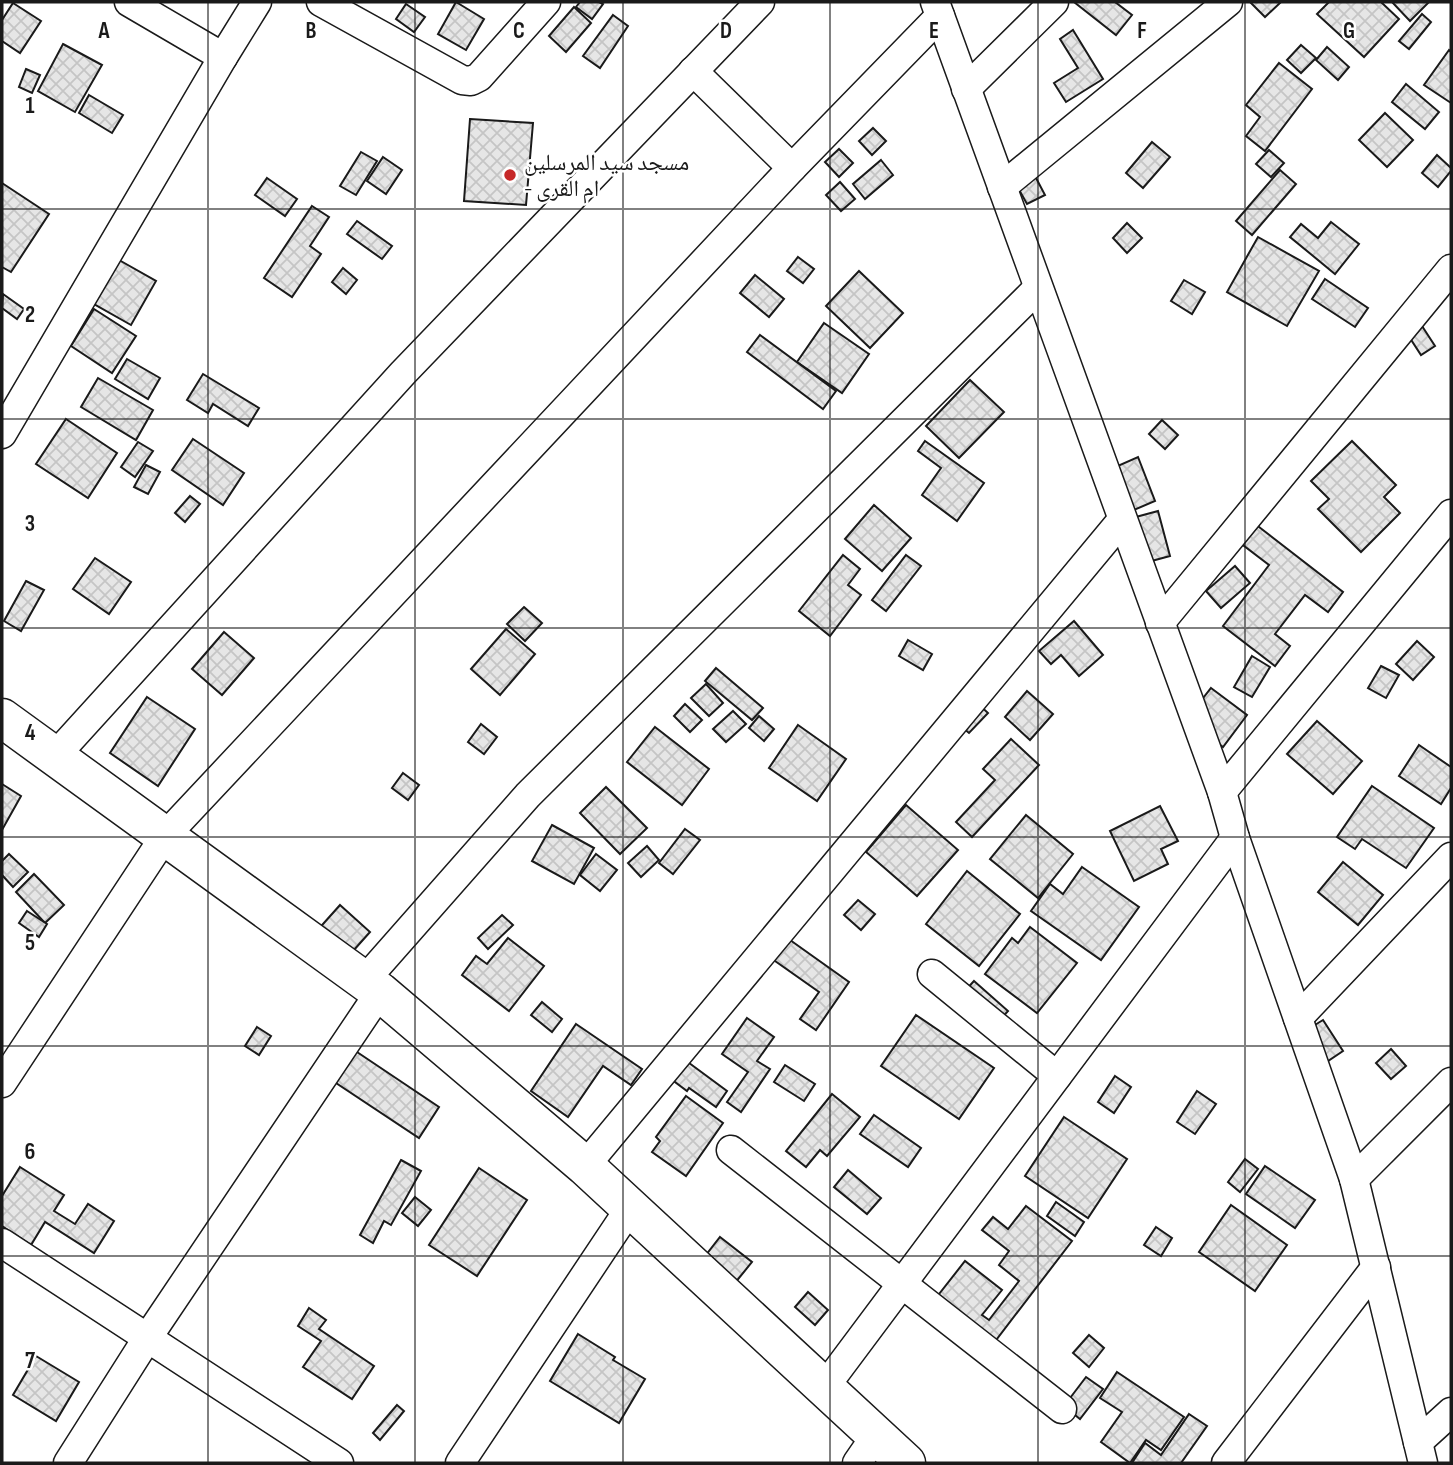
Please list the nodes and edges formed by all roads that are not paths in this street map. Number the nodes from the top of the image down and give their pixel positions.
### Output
1 (129, 2) edge
2 (257, 2) edge
3 (321, 2) edge
4 (546, 2) edge
5 (760, 2) edge
6 (1054, 2) edge
7 (1228, 2) edge
8 (160, 9) edge
9 (937, 9) edge
10 (223, 57) junction
11 (693, 71) junction
12 (966, 89) junction
13 (792, 168) junction
14 (1002, 187) junction
15 (1451, 269) edge
16 (1038, 288) junction
17 (2, 434) edge
18 (1451, 514) edge
19 (1122, 520) junction
20 (1160, 623) junction
21 (2, 718) edge
22 (56, 755) junction
23 (1222, 792) junction
24 (164, 836) junction
25 (1235, 838) junction
26 (1451, 857) edge
27 (932, 974) dead end
28 (372, 987) junction
29 (1298, 1018) junction
30 (1057, 1076) junction
31 (1451, 1082) edge
32 (2, 1083) edge
33 (731, 1150) dead end
34 (584, 1166) junction
35 (1354, 1180) junction
36 (630, 1208) junction
37 (2, 1243) edge
38 (1376, 1267) junction
39 (901, 1285) junction
40 (148, 1337) junction
41 (824, 1388) junction
42 (1062, 1409) dead end
43 (1451, 1412) edge
44 (867, 1449) edge
45 (1421, 1452) edge
46 (68, 1463) edge
47 (339, 1463) edge
48 (460, 1463) edge
49 (906, 1463) edge
50 (1226, 1463) edge

1 - 8 street
2 - 10 street
3 - 4 street
5 - 11 street
6 - 12 street
7 - 14 street
8 - 10 street
9 - 12 street
9 - 13 street
10 - 17 street
11 - 13 street
11 - 22 street
12 - 14 street
13 - 24 street
14 - 16 street
15 - 20 street
16 - 19 street
16 - 28 street
18 - 23 street
19 - 20 street
19 - 34 street
20 - 23 street
21 - 22 street
22 - 24 street
23 - 25 street
24 - 28 street
24 - 32 street
25 - 29 street
25 - 30 street
26 - 29 street
27 - 30 street
28 - 34 street
28 - 40 street
29 - 35 street
30 - 39 street
31 - 35 street
33 - 39 street
34 - 36 street
35 - 38 street
36 - 41 street
36 - 48 street
37 - 40 street
38 - 45 street
38 - 50 street
39 - 41 street
39 - 42 street
40 - 46 street
40 - 47 street
41 - 44 street
43 - 45 street
44 - 49 street

